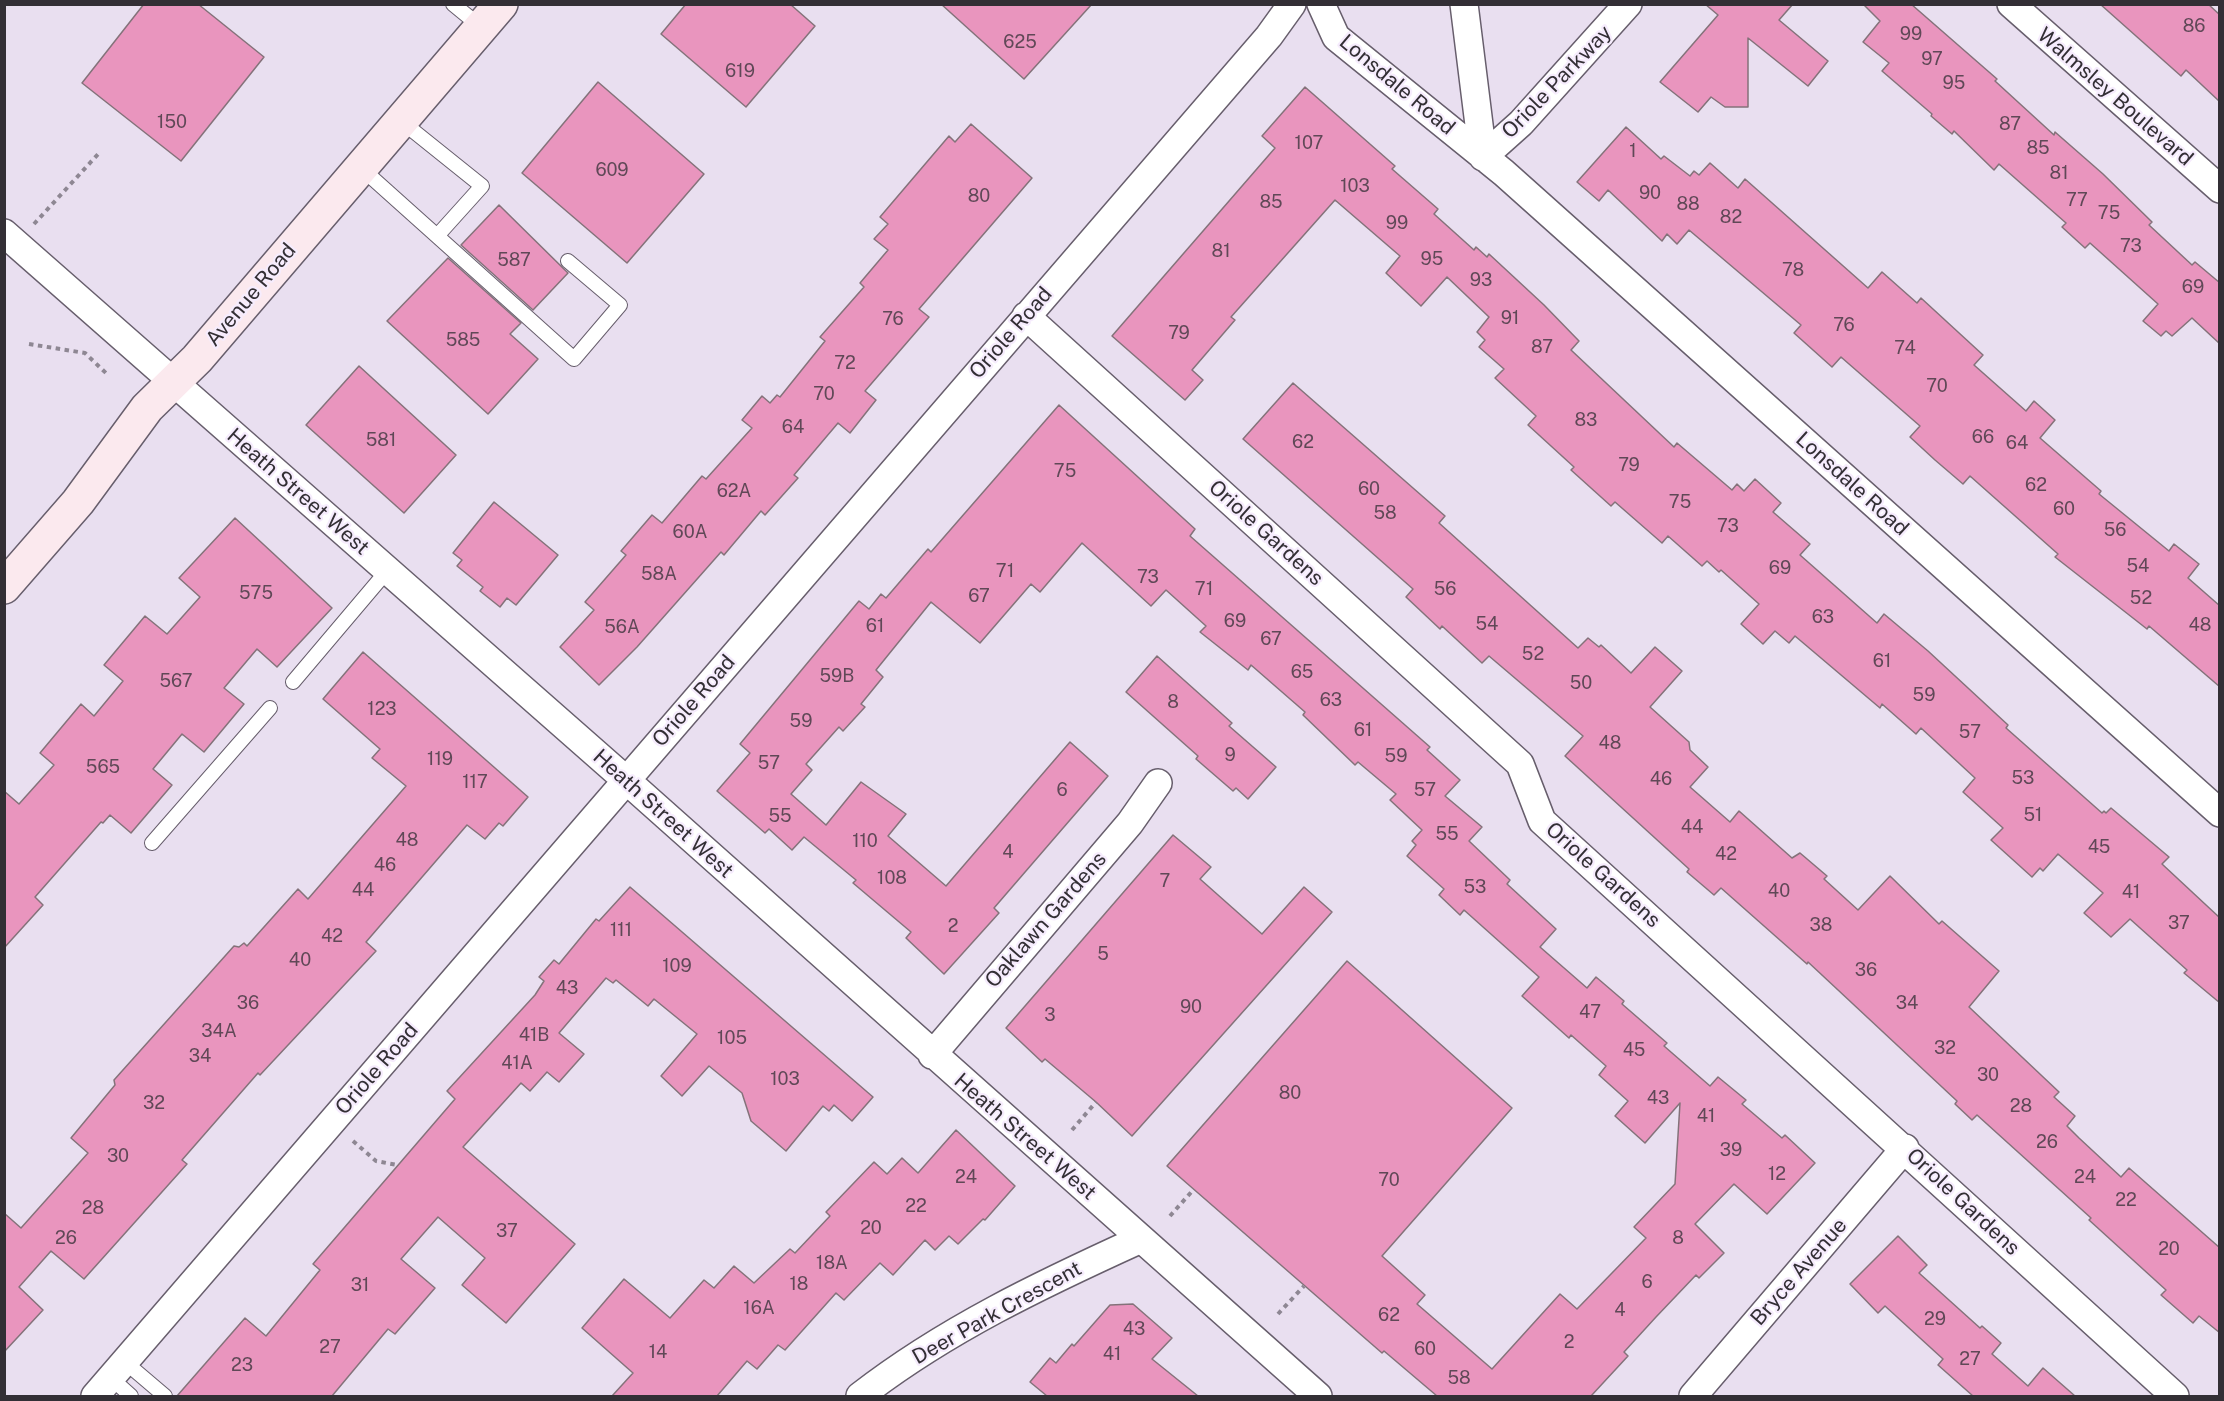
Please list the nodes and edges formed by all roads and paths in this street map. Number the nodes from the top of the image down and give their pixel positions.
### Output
1 (453, 4) edge
2 (1292, 4) edge
3 (1321, 4) edge
4 (1464, 4) edge
5 (1628, 4) edge
6 (2011, 4) edge
7 (491, 16) edge
8 (401, 120) junction
9 (100, 152) dead end
10 (1483, 157) junction
11 (360, 167) junction
12 (2220, 189) edge
13 (437, 236) junction
14 (10, 238) edge
15 (568, 261) dead end
16 (1026, 316) junction
17 (30, 344) dead end
18 (109, 376) dead end
19 (173, 382) junction
20 (387, 571) junction
21 (4, 587) edge
22 (293, 682) dead end
23 (270, 708) dead end
24 (626, 780) junction
25 (1158, 783) dead end
26 (2220, 813) edge
27 (152, 843) dead end
28 (932, 1055) junction
29 (1096, 1102) dead end
30 (1072, 1130) dead end
31 (345, 1134) dead end
32 (1905, 1148) junction
33 (397, 1165) dead end
34 (1194, 1190) dead end
35 (1170, 1216) dead end
36 (1141, 1239) junction
37 (1304, 1286) dead end
38 (1278, 1314) dead end
39 (111, 1379) edge
40 (131, 1396) edge
41 (165, 1396) edge
42 (860, 1396) edge
43 (1318, 1396) edge
44 (1693, 1396) edge
45 (2175, 1396) edge

1 - 7 lane
2 - 16 street, Oriole Road
3 - 10 street, Lonsdale Road
4 - 10 street, Lonsdale Road
5 - 10 street, Oriole Parkway
6 - 12 street, Walmsley Boulevard
7 - 8 main road, Avenue Road
8 - 11 main road, Avenue Road
8 - 13 lane
9 - 14 path
10 - 26 street, Lonsdale Road
11 - 13 lane
11 - 19 main road, Avenue Road
13 - 15 lane
14 - 19 street, Heath Street West
16 - 24 street, Oriole Road
16 - 32 street, Oriole Gardens
17 - 18 path
19 - 20 street, Heath Street West
19 - 21 main road, Avenue Road
20 - 22 lane
20 - 24 street, Heath Street West
23 - 27 lane
24 - 28 street, Heath Street West
24 - 39 street, Oriole Road
25 - 28 street, Oaklawn Gardens
28 - 36 street, Heath Street West
29 - 30 path
31 - 33 path
32 - 44 street, Bryce Avenue
32 - 45 street, Oriole Gardens
34 - 35 path
36 - 42 street, Deer Park Crescent
36 - 43 street, Heath Street West
37 - 38 path
39 - 40 lane
39 - 41 lane

